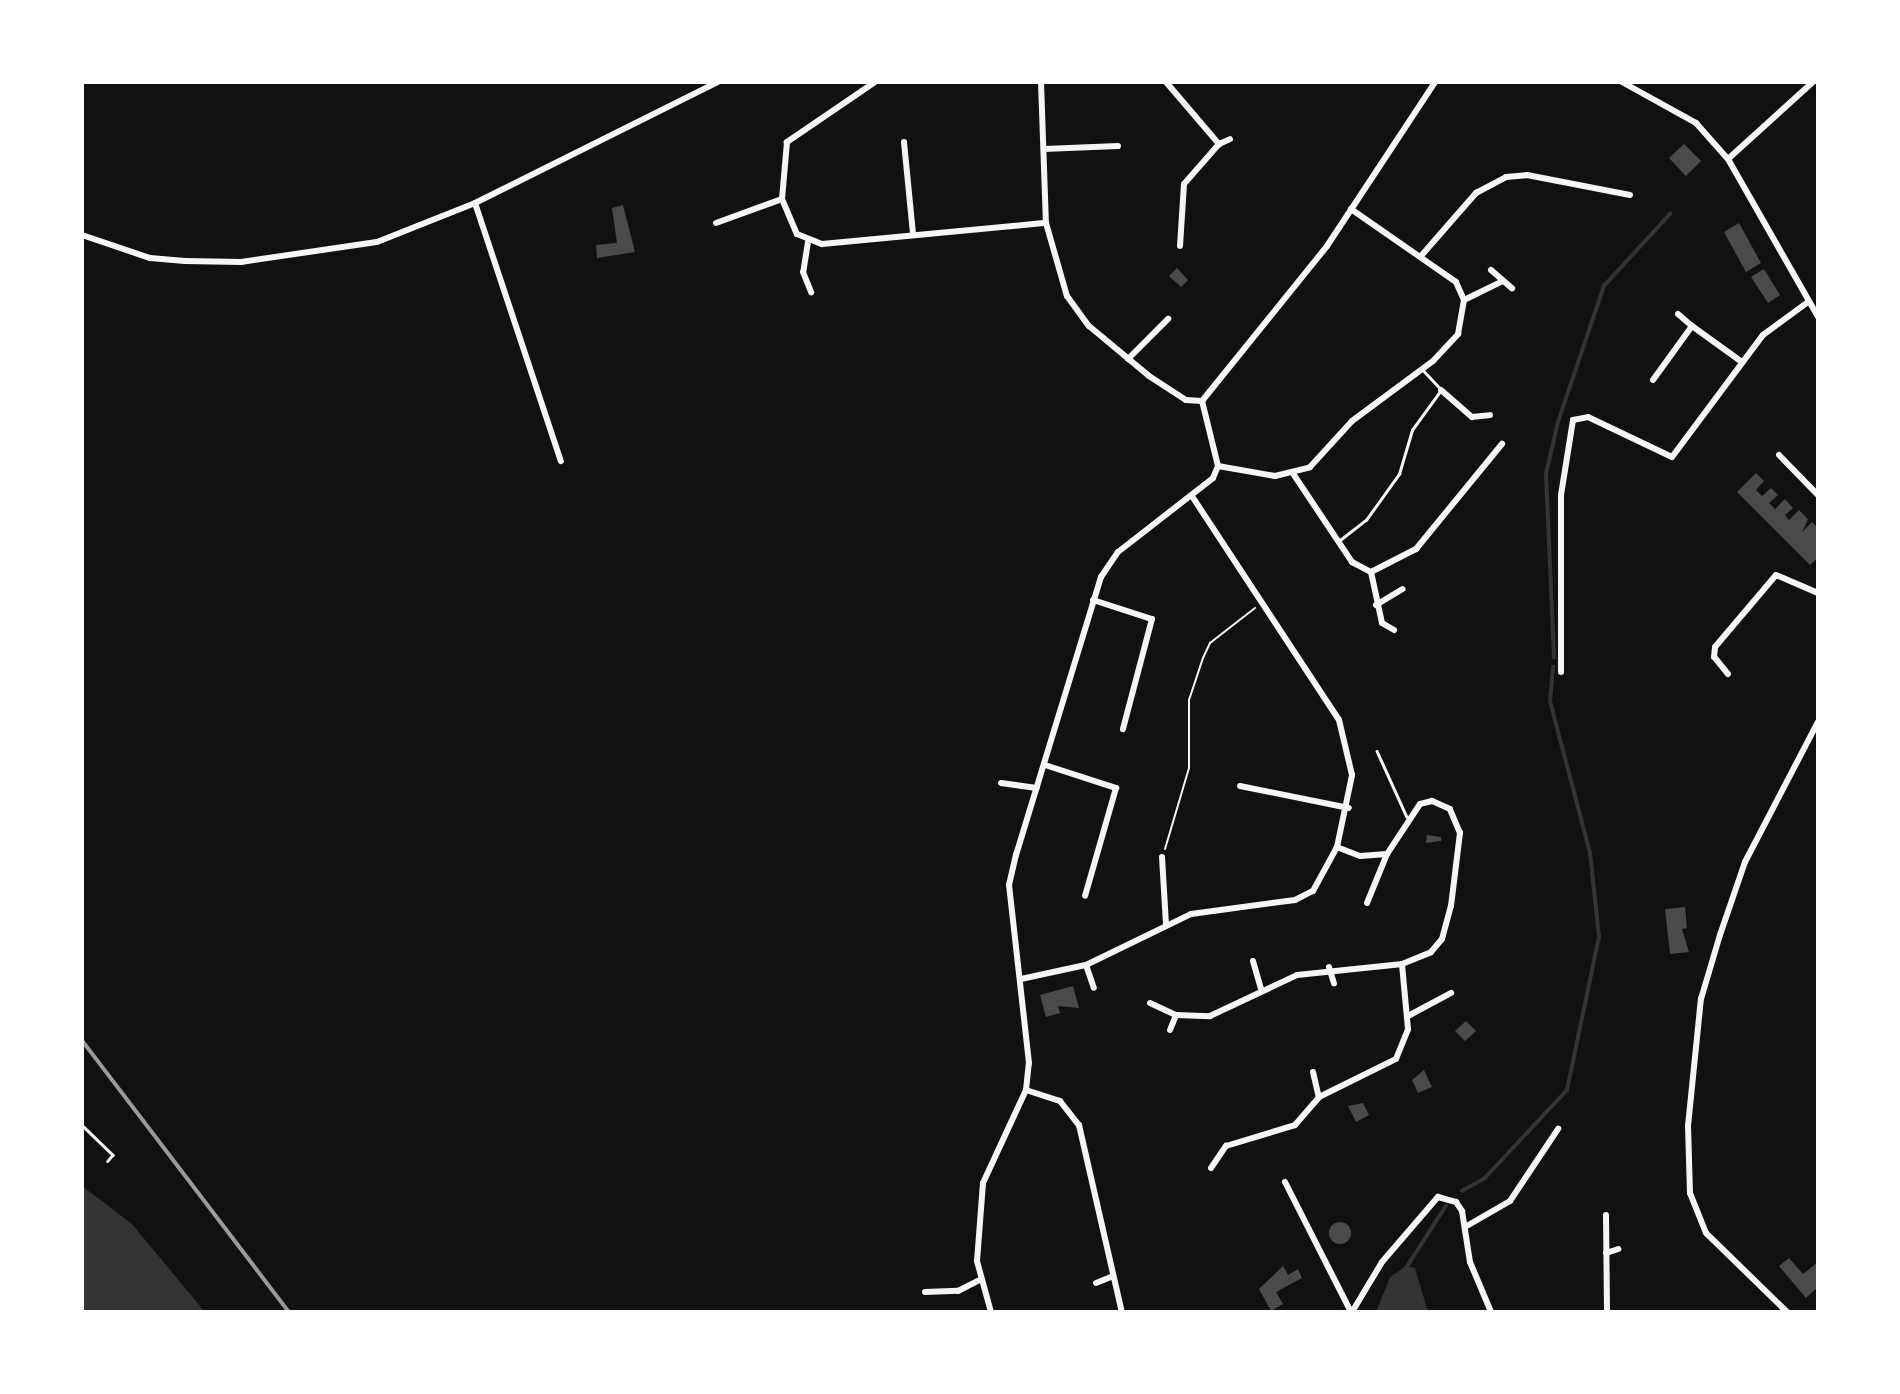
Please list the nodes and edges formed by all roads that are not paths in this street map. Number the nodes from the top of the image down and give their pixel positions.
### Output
1 (718, 82) edge
2 (875, 82) edge
3 (1041, 82) edge
4 (1166, 82) edge
5 (1435, 82) edge
6 (1622, 82) edge
7 (1813, 82) edge
8 (1230, 139) dead end
9 (904, 142) dead end
10 (1219, 144) junction
11 (1118, 146) dead end
12 (1044, 149) junction
13 (1728, 159) junction
14 (1630, 195) dead end
15 (782, 199) junction
16 (475, 203) junction
17 (1351, 209) junction
18 (716, 223) dead end
19 (1046, 223) junction
20 (82, 234) edge
21 (914, 234) junction
22 (808, 242) junction
23 (1180, 246) dead end
24 (1421, 256) junction
25 (1491, 270) dead end
26 (1503, 281) junction
27 (1512, 288) dead end
28 (811, 292) dead end
29 (1464, 300) junction
30 (1808, 302) junction
31 (1678, 314) dead end
32 (1818, 317) edge
33 (1168, 320) dead end
34 (1692, 326) junction
35 (1128, 359) junction
36 (1742, 362) junction
37 (1422, 369) junction
38 (1653, 380) dead end
39 (1441, 390) junction
40 (1202, 401) junction
41 (1490, 415) dead end
42 (1502, 444) dead end
43 (1779, 455) dead end
44 (561, 461) dead end
45 (1218, 466) junction
46 (1294, 475) junction
47 (1818, 495) edge
48 (1193, 498) junction
49 (1340, 540) junction
50 (1371, 572) junction
51 (1403, 589) dead end
52 (1818, 593) edge
53 (1093, 600) junction
54 (1376, 605) junction
55 (1394, 630) dead end
56 (1552, 662) dead end
57 (1562, 663) junction
58 (1561, 672) dead end
59 (1728, 674) dead end
60 (1818, 722) edge
61 (1123, 729) dead end
62 (1377, 751) dead end
63 (1045, 765) junction
64 (1001, 783) dead end
65 (1240, 786) dead end
66 (1037, 788) junction
67 (1349, 808) junction
68 (1407, 817) junction
69 (1336, 847) junction
70 (1387, 854) junction
71 (1162, 857) road end
72 (1085, 897) dead end
73 (1367, 903) dead end
74 (1166, 924) junction
75 (1253, 961) dead end
76 (1402, 964) junction
77 (1087, 965) junction
78 (1329, 967) junction
79 (1021, 979) junction
80 (1334, 983) dead end
81 (1094, 988) dead end
82 (1261, 989) junction
83 (1451, 993) dead end
84 (1150, 1003) dead end
85 (1176, 1015) junction
86 (1408, 1016) junction
87 (1170, 1030) dead end
88 (1313, 1072) dead end
89 (1026, 1090) junction
90 (1319, 1097) junction
91 (82, 1125) edge
92 (1558, 1129) dead end
93 (108, 1161) dead end
94 (1211, 1168) dead end
95 (1285, 1182) dead end
96 (1606, 1215) dead end
97 (1465, 1227) junction
98 (1618, 1249) dead end
99 (1606, 1253) junction
100 (1111, 1276) junction
101 (980, 1280) junction
102 (1096, 1283) dead end
103 (925, 1292) dead end
104 (991, 1312) edge
105 (1122, 1312) edge
106 (1352, 1312) edge
107 (1491, 1312) edge
108 (1607, 1312) edge
109 (1787, 1312) edge

1 - 16 street
2 - 15 street
3 - 12 street
4 - 10 street
5 - 17 street
6 - 13 street
7 - 13 street
8 - 10 street
9 - 21 street
10 - 23 street
11 - 12 street
12 - 19 street
13 - 30 street
14 - 24 street
15 - 18 street
15 - 22 street
16 - 20 street
16 - 44 street
17 - 24 street
17 - 40 street
19 - 21 street
19 - 35 street
21 - 22 street
22 - 28 street
24 - 29 street
25 - 26 street
26 - 27 street
26 - 29 street
29 - 37 street
30 - 32 street
30 - 36 street
31 - 34 street
33 - 35 street
34 - 36 street
34 - 38 street
35 - 40 street
36 - 57 street
37 - 39 lane
37 - 46 street
39 - 41 street
39 - 49 lane
40 - 45 street
42 - 50 street
43 - 47 street
45 - 46 street
45 - 48 street
46 - 49 street
48 - 53 street
48 - 67 street
49 - 50 street
50 - 54 street
51 - 54 street
52 - 59 street
53 - 61 street
53 - 63 street
54 - 55 street
56 - 57 street
57 - 58 street
60 - 109 street
62 - 68 lane
63 - 66 street
63 - 72 street
64 - 66 street
65 - 67 street
66 - 79 street
67 - 69 street
68 - 70 street
68 - 76 street
69 - 70 street
69 - 74 street
70 - 73 street
71 - 74 street
74 - 77 street
75 - 82 street
76 - 78 street
76 - 86 street
77 - 79 street
77 - 81 street
78 - 80 street
78 - 82 street
79 - 89 street
82 - 85 street
83 - 86 street
84 - 85 street
85 - 87 street
86 - 90 street
88 - 90 street
89 - 100 street
89 - 101 street
90 - 94 street
91 - 93 lane
92 - 97 street
95 - 106 street
96 - 99 street
97 - 106 street
97 - 107 street
98 - 99 street
99 - 108 street
100 - 102 street
100 - 105 street
101 - 103 street
101 - 104 street

